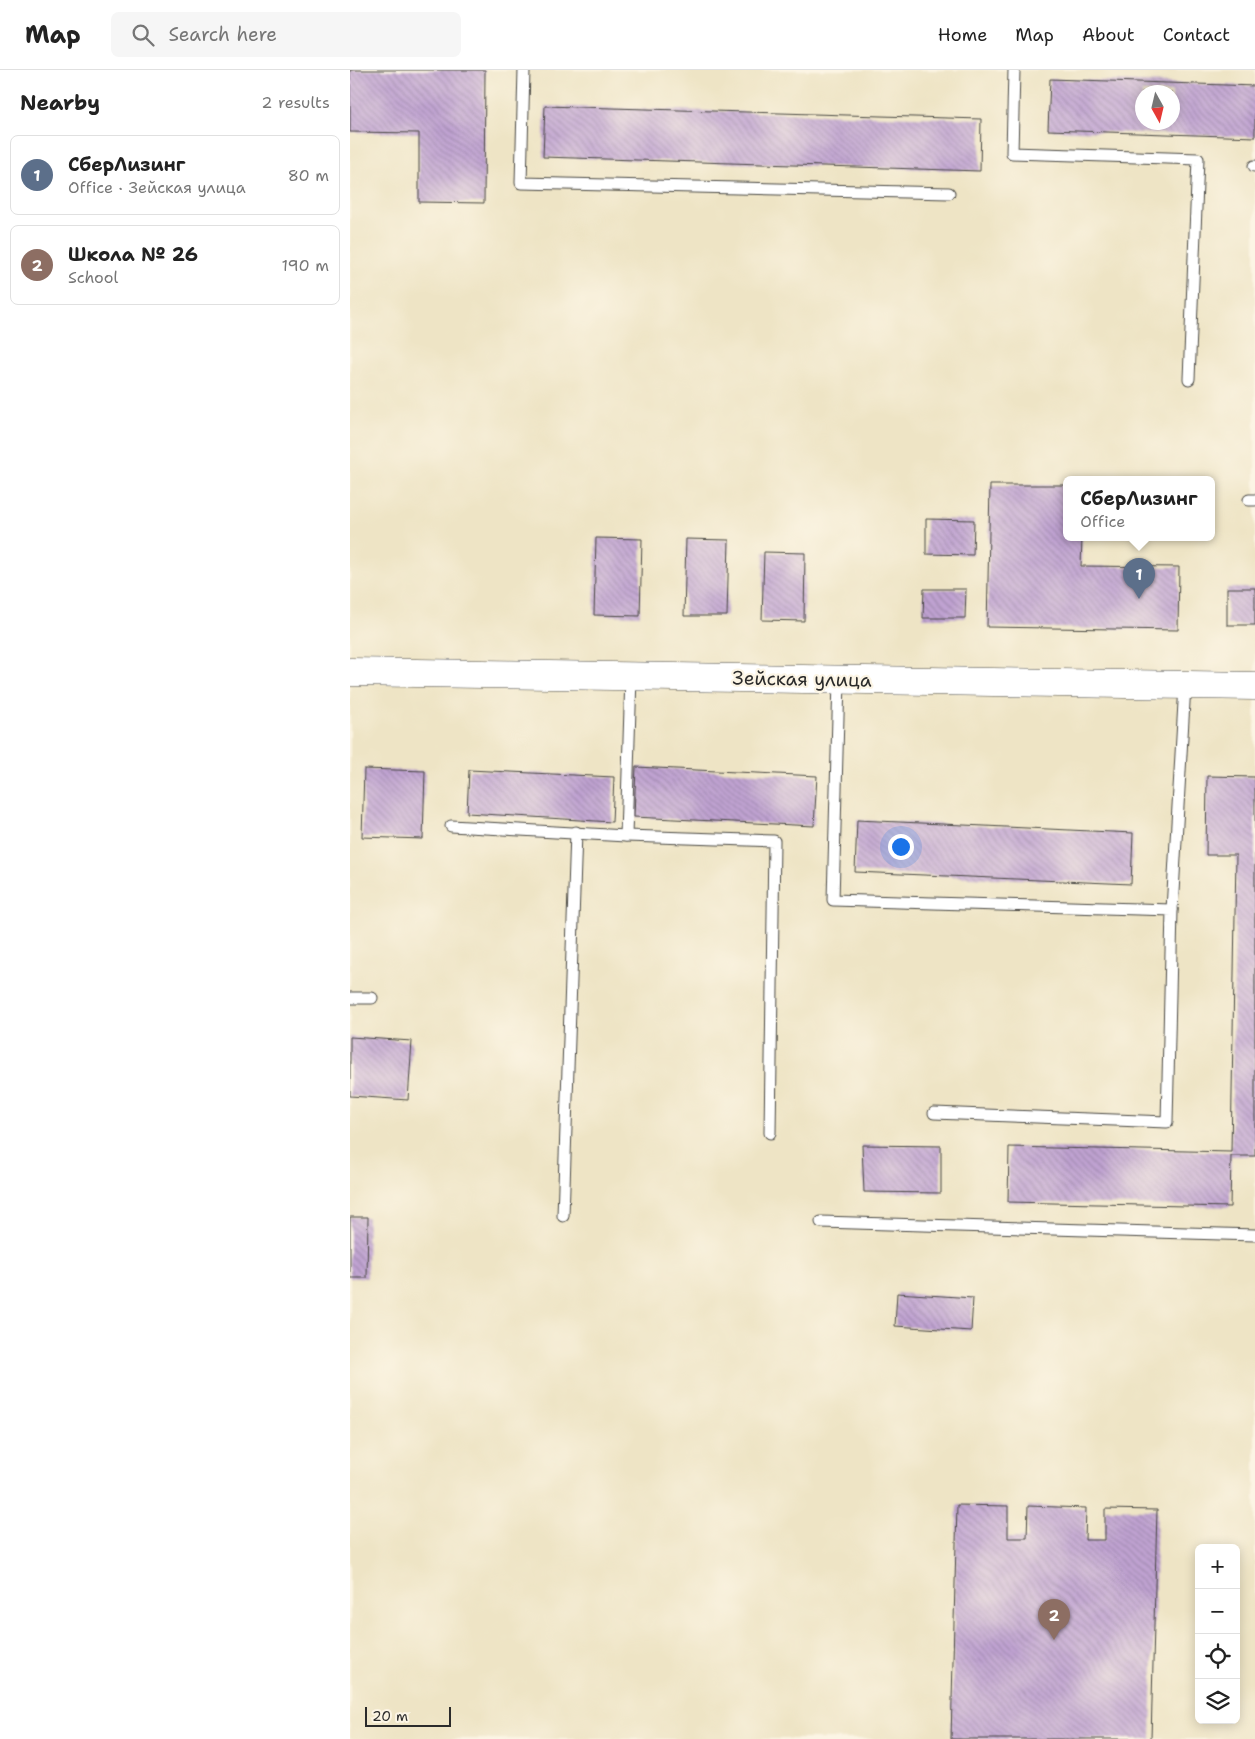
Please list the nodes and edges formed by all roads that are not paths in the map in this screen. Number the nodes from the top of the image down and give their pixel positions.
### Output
1 (524, 70) edge
2 (1014, 70) edge
3 (949, 193) dead end
4 (1188, 379) dead end
5 (350, 672) edge
6 (631, 676) junction
7 (839, 680) junction
8 (1185, 685) junction
9 (1255, 686) edge
10 (451, 826) dead end
11 (576, 832) junction
12 (626, 836) junction
13 (1172, 910) junction
14 (350, 998) edge
15 (372, 998) dead end
16 (934, 1113) dead end
17 (770, 1133) dead end
18 (563, 1216) dead end
19 (821, 1222) dead end
20 (1255, 1235) edge

1 - 3 lane
2 - 4 lane
5 - 6 street, Зейская улица
6 - 7 street, Зейская улица
6 - 12 lane
7 - 8 street, Зейская улица
7 - 13 lane
8 - 9 street, Зейская улица
8 - 13 lane
10 - 11 lane
11 - 12 lane
11 - 18 lane
12 - 17 lane
13 - 16 lane
14 - 15 lane
19 - 20 lane

